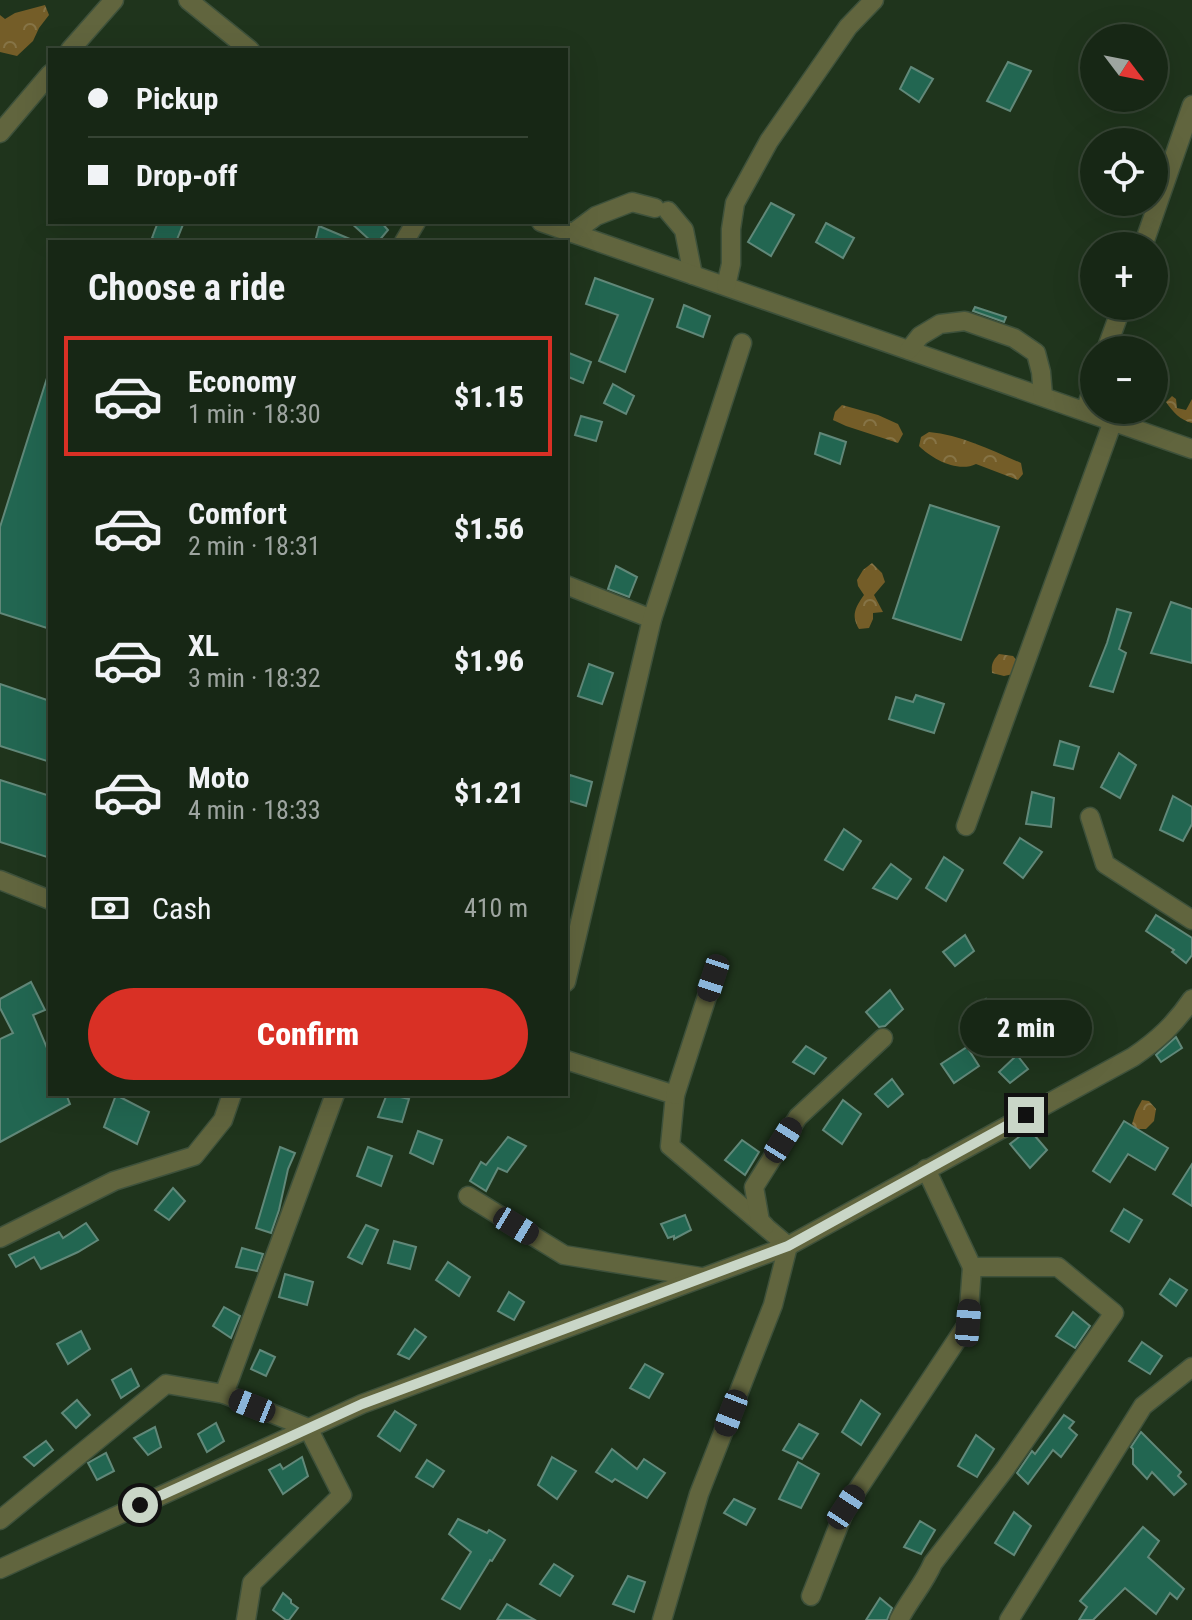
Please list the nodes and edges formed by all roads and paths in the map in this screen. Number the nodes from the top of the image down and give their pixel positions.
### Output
1 (114, 0) edge
2 (188, 0) edge
3 (874, 0) edge
4 (72, 48) edge
5 (248, 48) edge
6 (48, 76) edge
7 (1192, 105) edge
8 (0, 133) edge
9 (547, 224) edge
10 (1148, 232) edge
11 (573, 233) junction
12 (693, 275) junction
13 (726, 286) junction
14 (742, 343) dead end
15 (909, 350) junction
16 (1043, 396) junction
17 (1080, 409) edge
18 (1112, 424) edge
19 (1121, 424) edge
20 (1192, 449) edge
21 (568, 586) edge
22 (652, 619) junction
23 (1090, 817) dead end
24 (966, 826) dead end
25 (0, 880) edge
26 (48, 899) edge
27 (1192, 920) edge
28 (568, 974) edge
29 (713, 978) dead end
30 (1192, 999) edge
31 (883, 1038) dead end
32 (568, 1061) edge
33 (675, 1095) junction
34 (231, 1096) edge
35 (334, 1096) edge
36 (926, 1169) junction
37 (468, 1196) dead end
38 (0, 1238) edge
39 (788, 1246) junction
40 (972, 1267) junction
41 (703, 1277) junction
42 (1192, 1367) edge
43 (224, 1394) junction
44 (308, 1428) junction
45 (0, 1520) edge
46 (0, 1569) edge
47 (811, 1596) dead end
48 (246, 1620) edge
49 (662, 1620) edge
50 (899, 1620) edge
51 (1009, 1620) edge

1 - 4 street
2 - 5 street
3 - 13 street
6 - 8 street
7 - 10 street
9 - 11 street
11 - 12 street
11 - 12 street
12 - 13 street
13 - 15 street
14 - 22 street
15 - 16 street
15 - 16 street
16 - 17 street
18 - 24 street
19 - 20 street
21 - 22 street
22 - 28 street
23 - 27 street
25 - 26 street
29 - 33 street
30 - 36 street
31 - 39 street
32 - 33 street
33 - 39 street
34 - 38 street
35 - 43 street
36 - 39 street
36 - 40 street
37 - 41 street
39 - 41 street
39 - 49 street
40 - 47 street
40 - 50 street
41 - 44 street
42 - 51 street
43 - 44 street
43 - 45 street
44 - 46 street
44 - 48 street

